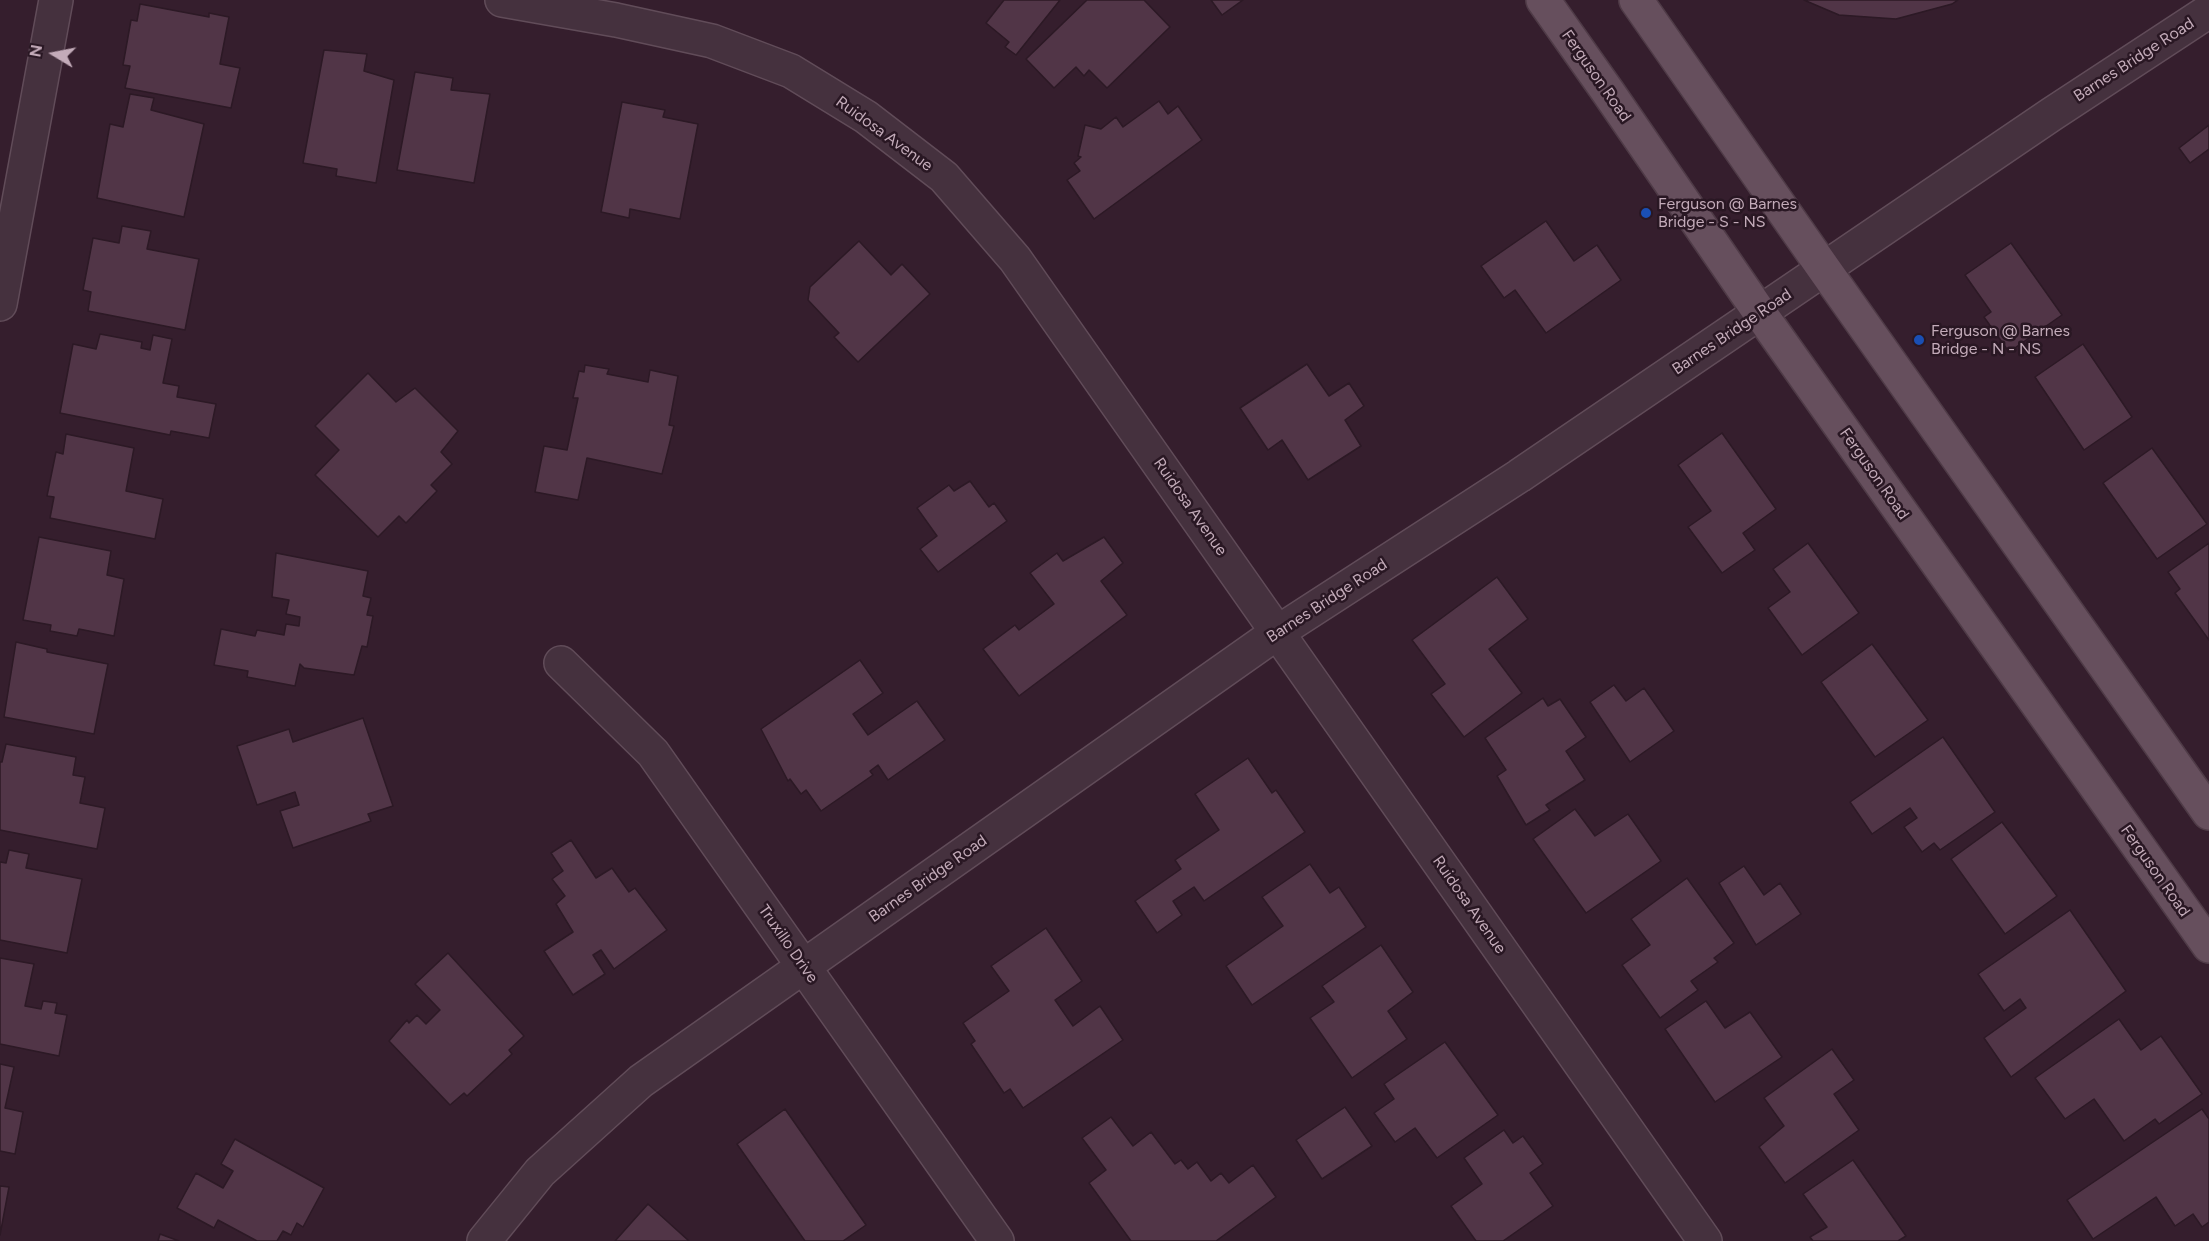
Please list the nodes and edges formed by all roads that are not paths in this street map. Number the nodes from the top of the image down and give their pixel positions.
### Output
1 (56, 0) edge
2 (501, 0) edge
3 (1543, 0) edge
4 (1636, 0) edge
5 (618, 10) edge
6 (2209, 10) edge
7 (1824, 269) junction
8 (0, 304) edge
9 (1760, 313) junction
10 (1278, 632) junction
11 (561, 663) dead end
12 (2209, 813) edge
13 (2209, 946) edge
14 (804, 966) junction
15 (484, 1241) edge
16 (997, 1241) edge
17 (1705, 1241) edge

1 - 8 street
2 - 5 street, Ruidosa Avenue
3 - 9 main road, Ferguson Road
4 - 7 main road
5 - 10 street, Ruidosa Avenue
6 - 7 street, Barnes Bridge Road
7 - 9 street, Barnes Bridge Road
7 - 12 main road
9 - 10 street, Barnes Bridge Road
9 - 13 main road, Ferguson Road
10 - 14 street, Barnes Bridge Road
10 - 17 street, Ruidosa Avenue
11 - 14 street, Truxillo Drive
14 - 15 street, Barnes Bridge Road
14 - 16 street, Truxillo Drive

